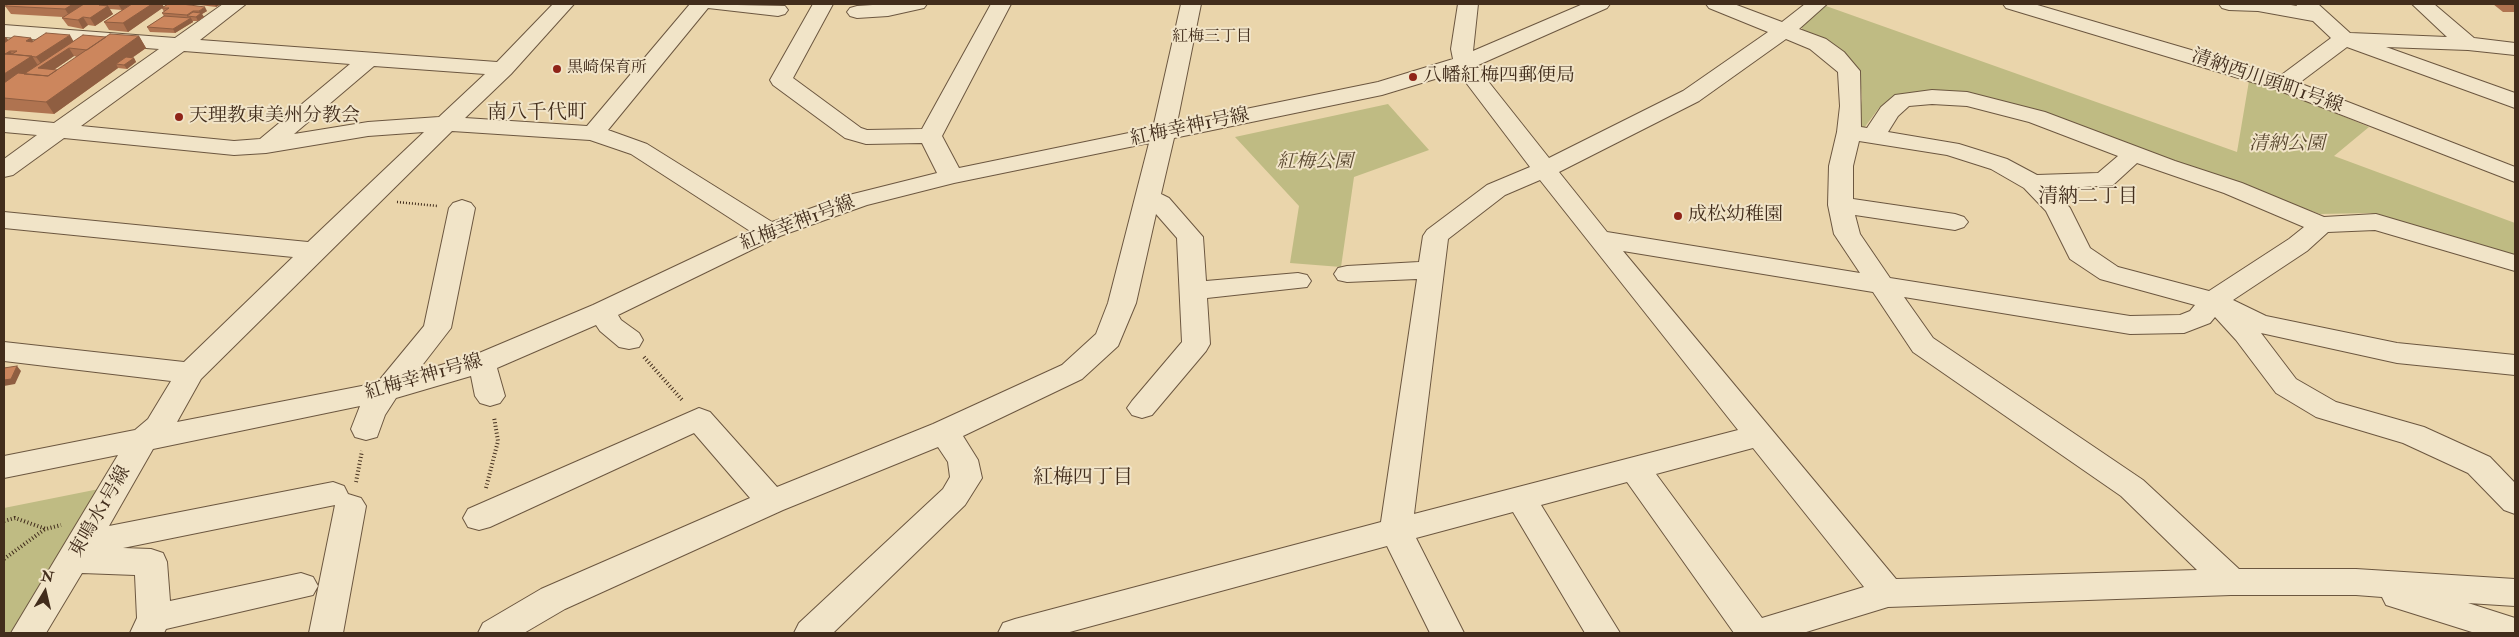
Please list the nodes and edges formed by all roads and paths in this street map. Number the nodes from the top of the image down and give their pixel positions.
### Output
1 (236, 4) edge
2 (564, 4) edge
3 (701, 4) edge
4 (715, 4) edge
5 (823, 4) edge
6 (917, 4) edge
7 (1001, 4) edge
8 (1191, 4) edge
9 (1468, 4) edge
10 (1600, 4) edge
11 (1716, 4) edge
12 (1817, 4) edge
13 (2013, 4) edge
14 (2229, 4) edge
15 (2422, 4) edge
16 (778, 10) dead end
17 (2312, 10) edge
18 (857, 12) dead end
19 (2076, 12) edge
20 (1786, 30) junction
21 (4, 31) edge
22 (2344, 39) junction
23 (181, 43) junction
24 (2468, 44) junction
25 (2515, 49) edge
26 (368, 60) junction
27 (1464, 63) junction
28 (503, 69) junction
29 (2283, 84) junction
30 (2515, 101) edge
31 (447, 124) junction
32 (4, 125) edge
33 (60, 130) junction
34 (593, 133) junction
35 (1163, 134) junction
36 (1862, 134) junction
37 (930, 136) junction
38 (266, 146) junction
39 (2134, 154) junction
40 (1546, 169) junction
41 (4, 170) edge
42 (2515, 175) edge
43 (953, 176) junction
44 (2033, 183) junction
45 (1147, 197) junction
46 (378, 200) junction
47 (1840, 205) junction
48 (462, 208) joint
49 (4, 220) edge
50 (1955, 222) dead end
51 (2321, 225) junction
52 (771, 231) junction
53 (1599, 239) junction
54 (314, 251) junction
55 (2515, 263) edge
56 (1430, 270) junction
57 (1347, 274) dead end
58 (1298, 281) dead end
59 (1880, 283) junction
60 (1193, 291) junction
61 (2213, 302) junction
62 (603, 311) junction
63 (629, 340) joint
64 (4, 352) edge
65 (482, 363) junction
66 (2515, 365) edge
67 (190, 374) junction
68 (386, 391) junction
69 (490, 396) joint
70 (1142, 408) dead end
71 (698, 420) junction
72 (366, 428) joint
73 (944, 432) junction
74 (1759, 436) junction
75 (142, 441) junction
76 (4, 467) edge
77 (1635, 469) junction
78 (342, 500) junction
79 (1522, 500) junction
80 (772, 502) junction
81 (2515, 502) edge
82 (99, 516) junction
83 (478, 518) joint
84 (4, 521) edge
85 (46, 529) junction
86 (1396, 532) junction
87 (78, 552) junction
88 (4, 559) edge
89 (2231, 582) junction
90 (2356, 582) junction
91 (301, 586) dead end
92 (1888, 593) junction
93 (2515, 593) edge
94 (151, 625) edge
95 (1811, 626) edge
96 (2515, 632) edge
97 (28, 633) edge
98 (326, 633) edge
99 (495, 633) edge
100 (811, 633) edge
101 (1015, 633) edge
102 (1447, 633) edge
103 (1603, 633) edge
104 (1753, 633) edge
105 (1760, 633) edge

1 - 23 street
2 - 28 street
3 - 34 street
4 - 16 street
5 - 37 street
6 - 18 street
7 - 37 street
8 - 35 street
9 - 27 street
10 - 27 street, 紅梅幸神1号線
11 - 20 street
12 - 20 street
13 - 19 street, 清納西川頭町1号線
14 - 17 street
15 - 24 street
17 - 22 street
19 - 29 street, 清納西川頭町1号線
20 - 36 street
20 - 40 street
21 - 23 street
22 - 24 street
22 - 29 street
22 - 30 street
23 - 26 street
23 - 33 street
24 - 25 street
26 - 28 street
26 - 38 street
27 - 35 street, 紅梅幸神1号線
27 - 40 street
28 - 31 street
29 - 42 street, 清納西川頭町1号線
31 - 34 street
31 - 38 street
31 - 46 street
32 - 33 street
33 - 38 street
33 - 41 street
34 - 52 street
35 - 43 street, 紅梅幸神1号線
35 - 45 street
36 - 39 street
36 - 44 street
36 - 47 street
37 - 43 street
39 - 44 street
39 - 51 street
40 - 53 street
40 - 56 street
43 - 52 street, 紅梅幸神1号線
44 - 61 street
45 - 60 street
45 - 73 street
46 - 48 path
46 - 54 street
47 - 50 street
47 - 59 street
48 - 68 street
49 - 54 street
51 - 55 street
51 - 61 street
52 - 62 street, 紅梅幸神1号線
53 - 59 street
53 - 74 street
54 - 67 street
56 - 57 street
56 - 86 street
58 - 60 street
59 - 61 street
59 - 89 street
60 - 70 street
61 - 66 street
61 - 81 street
62 - 63 street
62 - 65 street, 紅梅幸神1号線
63 - 71 path
64 - 67 street
65 - 68 street, 紅梅幸神1号線
65 - 69 street
67 - 75 street
68 - 72 street
68 - 75 street, 紅梅幸神1号線
69 - 83 path
71 - 80 street
71 - 83 street
72 - 78 path
73 - 80 street
73 - 100 street
74 - 77 street
74 - 92 street
75 - 76 street, 紅梅幸神1号線
75 - 82 street, 東鳴水1号線
77 - 79 street
77 - 104 street
78 - 87 street
78 - 98 street
79 - 86 street
79 - 103 street
80 - 99 street
82 - 85 path
82 - 87 street, 東鳴水1号線
84 - 85 path
85 - 88 path
86 - 101 street
86 - 102 street
87 - 94 street
87 - 97 street, 東鳴水1号線
89 - 90 street
89 - 92 street
90 - 93 street
90 - 96 street
91 - 94 street
92 - 95 street
95 - 105 street

